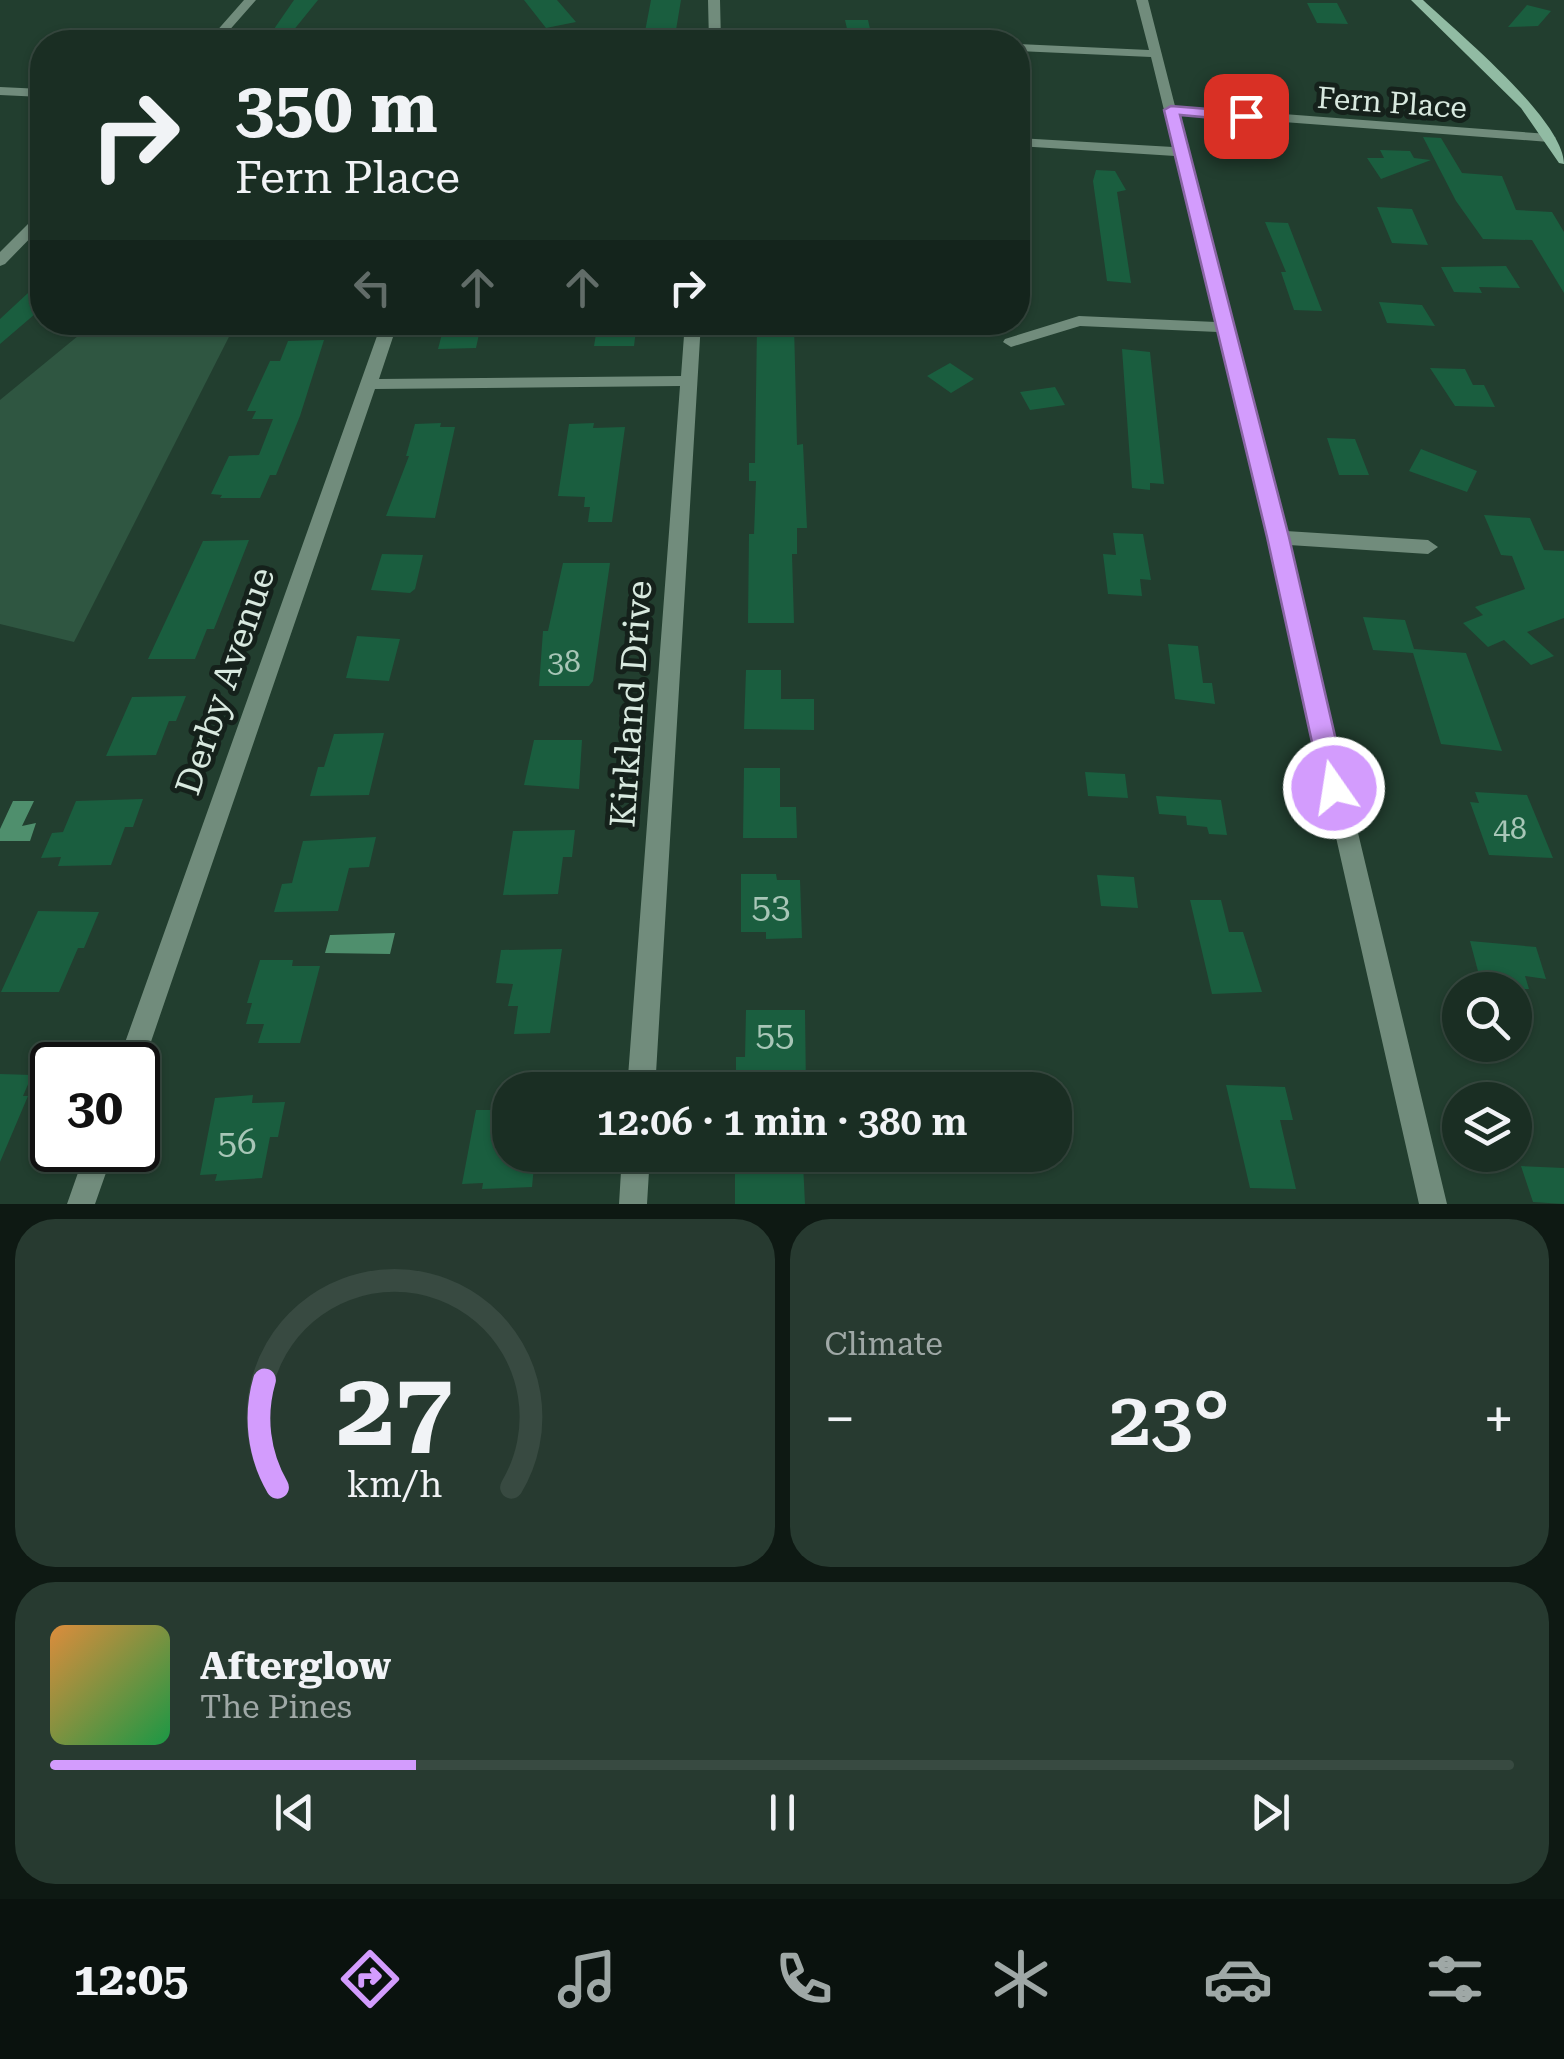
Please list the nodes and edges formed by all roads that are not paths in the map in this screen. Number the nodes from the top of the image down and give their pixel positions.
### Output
1 (250, 0) edge
2 (714, 0) edge
3 (1142, 0) edge
4 (1417, 0) edge
5 (223, 30) edge
6 (715, 30) edge
7 (1030, 49) edge
8 (1154, 54) junction
9 (0, 91) edge
10 (30, 92) edge
11 (1171, 110) junction
12 (1549, 138) junction
13 (1030, 143) edge
14 (1180, 152) junction
15 (1564, 160) edge
16 (30, 231) edge
17 (0, 262) edge
18 (1222, 328) junction
19 (386, 335) edge
20 (692, 335) edge
21 (1011, 342) dead end
22 (690, 381) junction
23 (369, 384) junction
24 (1278, 537) junction
25 (1428, 547) dead end
26 (138, 1042) edge
27 (642, 1072) edge
28 (93, 1172) edge
29 (635, 1172) edge
30 (82, 1204) edge
31 (633, 1204) edge
32 (1433, 1204) edge

1 - 5 street
2 - 6 street
3 - 8 street
4 - 12 main road
7 - 8 street
8 - 11 street
9 - 10 street
11 - 12 street, Fern Place
11 - 14 street
12 - 15 main road
13 - 14 street
14 - 18 street
16 - 17 street
18 - 21 street
18 - 24 street
19 - 23 street, Derby Avenue
20 - 22 street, Kirkland Drive
22 - 23 street
22 - 27 street, Kirkland Drive
23 - 26 street, Derby Avenue
24 - 25 street
24 - 32 street
28 - 30 street
29 - 31 street

